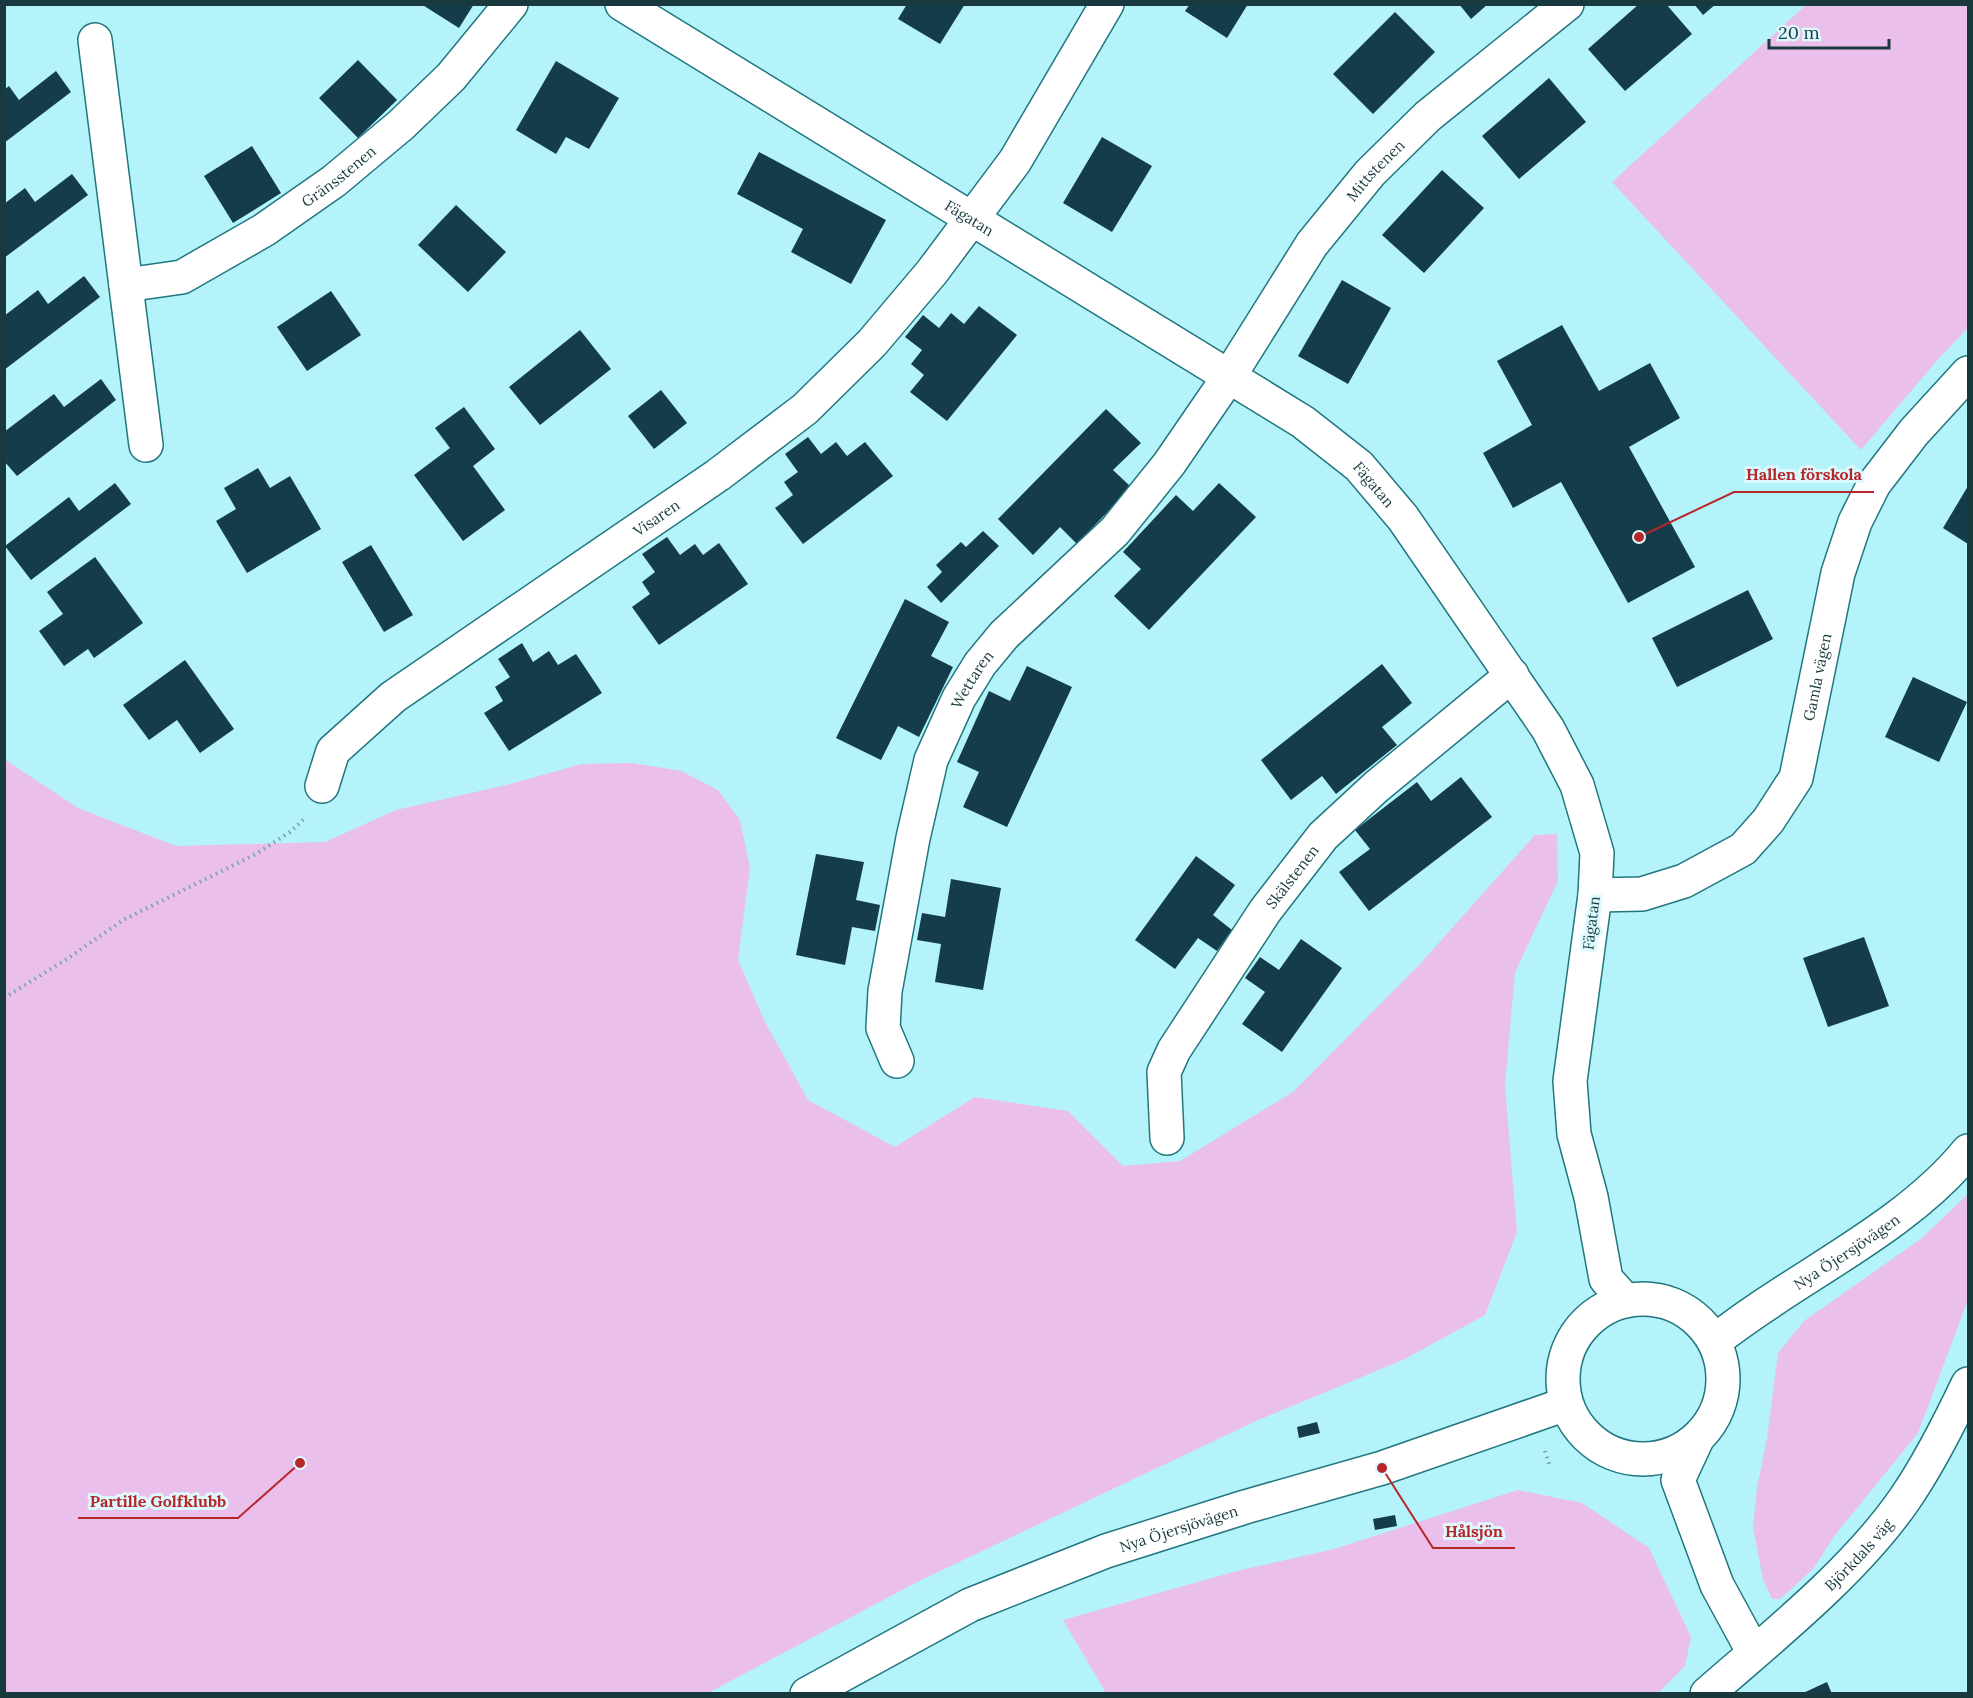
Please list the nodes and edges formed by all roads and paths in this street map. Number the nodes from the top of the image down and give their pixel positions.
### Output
1 (511, 4) edge
2 (622, 4) edge
3 (1107, 4) edge
4 (1567, 4) edge
5 (95, 40) dead end
6 (972, 219) junction
7 (126, 285) junction
8 (1968, 373) edge
9 (1228, 378) junction
10 (146, 446) dead end
11 (1512, 675) junction
12 (322, 786) joint
13 (1595, 895) junction
14 (4, 998) edge
15 (897, 1061) dead end
16 (1167, 1138) dead end
17 (1968, 1151) edge
18 (1625, 1300) junction
19 (1715, 1341) junction
20 (1968, 1384) edge
21 (1566, 1404) junction
22 (1697, 1439) junction
23 (1754, 1653) junction
24 (807, 1694) edge
25 (1707, 1694) edge

1 - 7 street, Gränsstenen
2 - 6 street, Fägatan
3 - 6 street
4 - 9 street, Mittstenen
5 - 7 street
6 - 9 street, Fägatan
6 - 12 street, Visaren
7 - 10 street
8 - 13 street, Gamla vägen
9 - 11 street, Fägatan
9 - 15 street, Wettaren
11 - 13 street, Fägatan
11 - 16 street, Skälstenen
12 - 14 path
13 - 18 street, Fägatan
17 - 19 street, Nya Öjersjövägen
18 - 19 street
18 - 21 street
19 - 22 street
20 - 23 street, Björkdals väg
21 - 22 street
21 - 24 street, Nya Öjersjövägen
22 - 23 street
23 - 25 street, Björkdals väg

